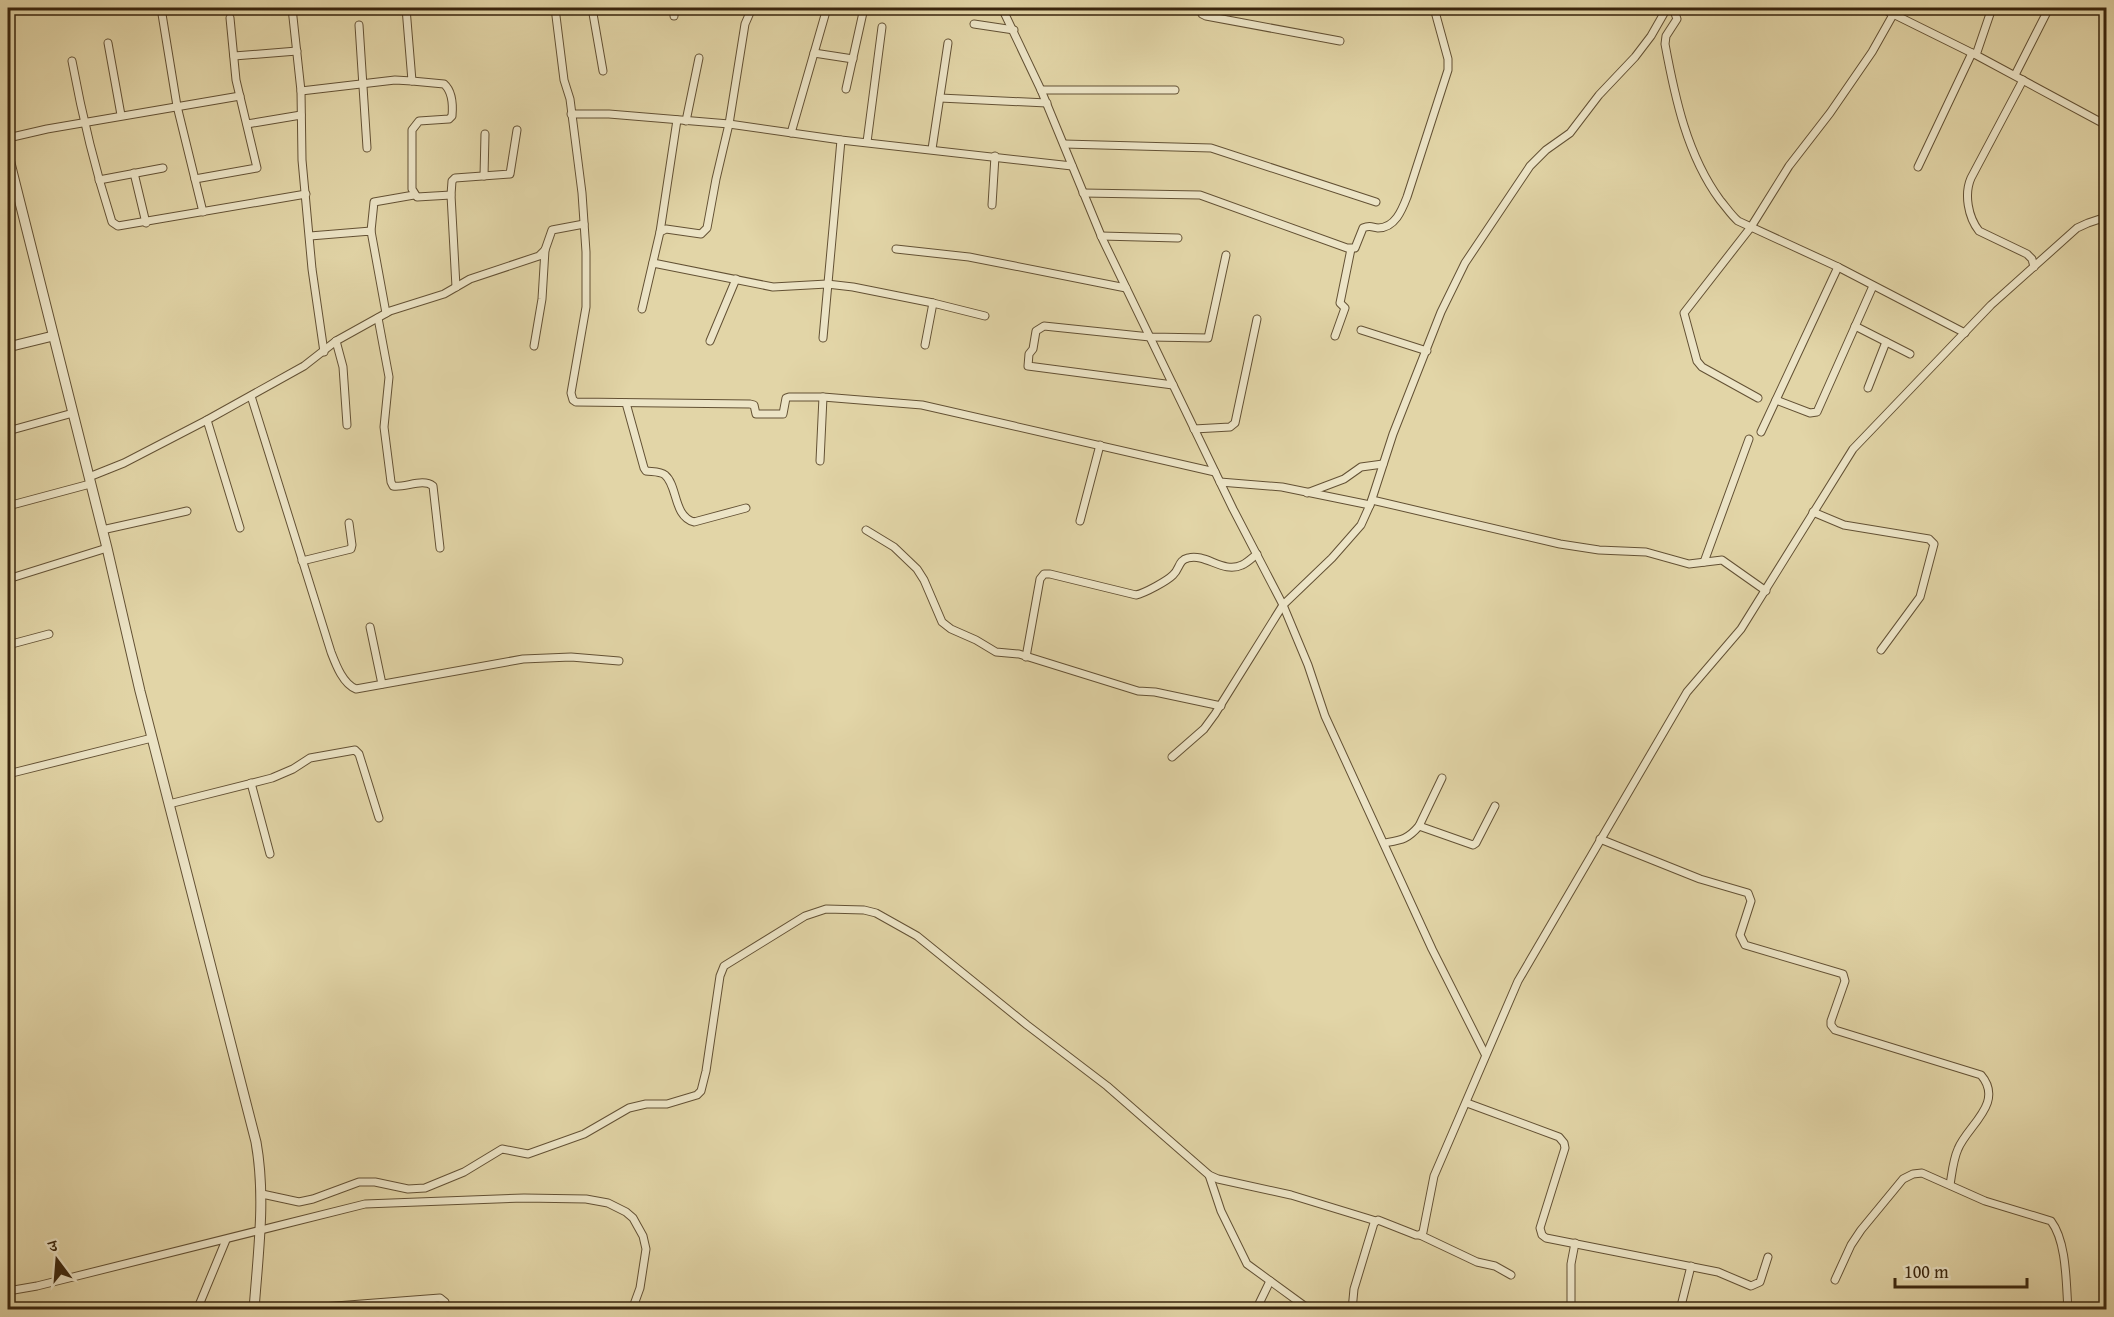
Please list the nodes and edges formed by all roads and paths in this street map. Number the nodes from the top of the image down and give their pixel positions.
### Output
1 (161, 8) edge
2 (292, 8) edge
3 (406, 8) edge
4 (555, 8) edge
5 (592, 8) edge
6 (752, 8) edge
7 (827, 8) edge
8 (864, 8) edge
9 (1002, 8) edge
10 (1199, 8) edge
11 (1434, 8) edge
12 (1667, 8) edge
13 (1673, 8) edge
14 (1881, 8) edge
15 (1992, 8) edge
16 (2049, 8) edge
17 (1894, 13) junction
18 (230, 18) dead end
19 (974, 24) dead end
20 (359, 25) dead end
21 (882, 27) dead end
22 (1014, 30) junction
23 (1340, 41) dead end
24 (108, 43) dead end
25 (948, 44) dead end
26 (297, 51) junction
27 (814, 53) junction
28 (1974, 54) junction
29 (234, 56) junction
30 (699, 58) dead end
31 (853, 59) junction
32 (72, 61) dead end
33 (603, 71) dead end
34 (2015, 75) junction
35 (2023, 80) junction
36 (412, 81) junction
37 (363, 84) junction
38 (846, 89) dead end
39 (1041, 90) junction
40 (1175, 90) dead end
41 (301, 91) junction
42 (240, 96) junction
43 (940, 98) junction
44 (1047, 104) junction
45 (177, 106) junction
46 (571, 114) junction
47 (301, 115) junction
48 (121, 116) junction
49 (677, 120) junction
50 (686, 121) junction
51 (84, 122) junction
52 (247, 124) junction
53 (729, 124) junction
54 (2106, 125) edge
55 (517, 130) dead end
56 (791, 133) junction
57 (485, 134) dead end
58 (8, 138) edge
59 (841, 140) junction
60 (867, 142) junction
61 (1064, 144) junction
62 (367, 148) dead end
63 (932, 149) junction
64 (8, 155) edge
65 (995, 156) junction
66 (1072, 166) junction
67 (1918, 167) dead end
68 (163, 168) dead end
69 (134, 173) junction
70 (484, 176) junction
71 (195, 179) junction
72 (99, 180) junction
73 (1083, 193) junction
74 (306, 194) junction
75 (414, 195) junction
76 (450, 195) junction
77 (1376, 202) dead end
78 (992, 205) dead end
79 (203, 212) junction
80 (2106, 217) edge
81 (146, 222) junction
82 (584, 224) junction
83 (1751, 227) junction
84 (371, 231) junction
85 (660, 232) junction
86 (310, 236) junction
87 (1101, 236) junction
88 (1178, 238) dead end
89 (896, 249) dead end
90 (1351, 249) junction
91 (545, 250) junction
92 (1226, 255) dead end
93 (653, 263) junction
94 (1838, 267) junction
95 (2034, 267) junction
96 (736, 279) junction
97 (827, 284) junction
98 (1873, 286) junction
99 (456, 287) junction
100 (1126, 288) junction
101 (933, 303) junction
102 (642, 309) dead end
103 (386, 313) junction
104 (985, 316) dead end
105 (378, 318) junction
106 (1257, 319) dead end
107 (1855, 326) junction
108 (1360, 330) dead end
109 (1965, 333) junction
110 (53, 336) junction
111 (1335, 336) dead end
112 (1150, 337) junction
113 (823, 338) dead end
114 (336, 341) junction
115 (710, 341) dead end
116 (1886, 342) junction
117 (925, 345) dead end
118 (534, 346) dead end
119 (8, 347) edge
120 (1427, 351) junction
121 (324, 352) junction
122 (1910, 354) dead end
123 (1173, 385) junction
124 (1868, 388) dead end
125 (251, 396) junction
126 (823, 396) junction
127 (1758, 399) dead end
128 (1776, 400) junction
129 (626, 403) junction
130 (73, 413) junction
131 (207, 420) junction
132 (347, 425) dead end
133 (1194, 429) junction
134 (8, 430) edge
135 (1761, 432) dead end
136 (1749, 439) dead end
137 (1100, 445) junction
138 (820, 461) dead end
139 (1383, 464) junction
140 (1215, 472) junction
141 (90, 480) junction
142 (1220, 482) junction
143 (1307, 493) junction
144 (1371, 502) junction
145 (8, 506) edge
146 (746, 508) dead end
147 (187, 511) dead end
148 (1813, 512) junction
149 (1080, 521) dead end
150 (349, 523) dead end
151 (240, 528) dead end
152 (102, 530) junction
153 (866, 531) dead end
154 (107, 548) junction
155 (440, 548) dead end
156 (1257, 554) junction
157 (302, 561) junction
158 (1704, 562) junction
159 (8, 579) edge
160 (1766, 591) junction
161 (1283, 605) junction
162 (370, 627) dead end
163 (49, 634) dead end
164 (8, 645) edge
165 (1881, 650) dead end
166 (1026, 657) junction
167 (619, 661) dead end
168 (382, 684) junction
169 (1221, 706) junction
170 (152, 738) junction
171 (1172, 757) dead end
172 (8, 774) edge
173 (1442, 778) dead end
174 (251, 783) junction
175 (169, 804) junction
176 (1495, 806) dead end
177 (379, 818) dead end
178 (1419, 826) junction
179 (1600, 838) junction
180 (1384, 843) junction
181 (270, 854) dead end
182 (1485, 1054) junction
183 (1467, 1103) junction
184 (1209, 1175) junction
185 (1950, 1185) junction
186 (262, 1194) junction
187 (1376, 1221) junction
188 (260, 1232) junction
189 (1420, 1235) junction
190 (226, 1240) junction
191 (1575, 1243) junction
192 (1768, 1257) dead end
193 (1690, 1266) junction
194 (1511, 1275) dead end
195 (1835, 1280) dead end
196 (1270, 1281) junction
197 (8, 1291) edge
198 (197, 1310) edge
199 (254, 1310) edge
200 (282, 1310) edge
201 (446, 1310) edge
202 (632, 1310) edge
203 (1256, 1310) edge
204 (1310, 1310) edge
205 (1352, 1310) edge
206 (1571, 1310) edge
207 (1680, 1310) edge
208 (2068, 1310) edge

1 - 45 street
2 - 26 street
3 - 36 street
4 - 46 street
5 - 33 street
6 - 53 street
7 - 27 street
8 - 31 street
9 - 22 street
10 - 23 street
11 - 90 street
12 - 120 street
13 - 83 street
14 - 17 street
15 - 28 street
16 - 34 street
17 - 28 street
17 - 83 street
18 - 29 street
19 - 22 street
20 - 37 street
21 - 60 street
22 - 39 street
24 - 48 street
25 - 43 street
26 - 29 street
26 - 41 street
27 - 31 street
27 - 56 street
28 - 34 street
28 - 67 street
29 - 42 street
30 - 50 street
31 - 38 street
32 - 51 street
34 - 35 street
35 - 54 street
35 - 95 street
36 - 37 street
36 - 75 street
37 - 41 street
37 - 62 street
39 - 40 street
39 - 44 street
41 - 47 street
42 - 45 street
42 - 52 street
43 - 44 street
43 - 63 street
44 - 61 street
45 - 48 street
45 - 71 street
46 - 49 street
46 - 82 street
47 - 52 street
47 - 74 street
48 - 51 street
49 - 50 street
49 - 85 street
50 - 53 street
51 - 58 street
51 - 72 street
52 - 71 street
53 - 56 street
53 - 85 street
55 - 70 street
56 - 59 street
57 - 70 street
59 - 60 street
59 - 97 street
60 - 63 street
61 - 66 street
61 - 77 street
63 - 65 street
64 - 110 street
65 - 66 street
65 - 78 street
66 - 73 street
68 - 69 street
69 - 72 street
69 - 81 street
70 - 76 street
71 - 79 street
72 - 81 street
73 - 87 street
73 - 90 street
74 - 79 street
74 - 86 street
75 - 76 street
75 - 84 street
76 - 99 street
79 - 81 street
80 - 95 street
82 - 91 street
82 - 129 street
83 - 94 street
83 - 127 street
84 - 86 street
84 - 103 street
85 - 93 street
86 - 121 street
87 - 88 street
87 - 100 street
89 - 100 street
90 - 111 street
91 - 99 street
91 - 118 street
92 - 112 street
93 - 96 street
93 - 102 street
94 - 98 street
94 - 128 street
95 - 109 street
96 - 97 street
96 - 115 street
97 - 101 street
97 - 113 street
98 - 107 street
98 - 109 street
99 - 103 street
100 - 112 street
101 - 104 street
101 - 117 street
103 - 105 street
105 - 114 street
105 - 155 street
106 - 133 street
107 - 116 street
107 - 128 street
108 - 120 street
109 - 148 street
110 - 119 street
110 - 130 street
112 - 123 street
112 - 123 street
114 - 121 street
114 - 132 street
116 - 122 street
116 - 124 street
120 - 139 street
121 - 125 street
123 - 133 street
125 - 131 street
125 - 157 street
126 - 129 street
126 - 137 street
126 - 138 street
128 - 135 street
129 - 146 street
130 - 134 street
130 - 141 street
131 - 141 street
131 - 151 street
133 - 140 street
136 - 158 street
137 - 140 street
137 - 149 street
139 - 143 street
139 - 144 street
140 - 142 street
141 - 145 street
141 - 152 street
142 - 143 street
142 - 156 street
143 - 144 street
144 - 158 street
144 - 161 street
147 - 152 street
148 - 160 street
148 - 165 street
150 - 157 street
152 - 154 street
153 - 166 street
154 - 159 street
154 - 170 street
156 - 161 street
156 - 166 street
157 - 168 street
158 - 160 street
160 - 179 street
161 - 169 street
161 - 180 street
162 - 168 street
163 - 164 street
166 - 169 street
167 - 168 street
169 - 171 street
170 - 172 street
170 - 175 street
173 - 178 street
174 - 175 street
174 - 177 street
174 - 181 street
175 - 186 street
176 - 178 street
178 - 180 street
179 - 182 street
179 - 185 street
180 - 182 street
182 - 183 street
183 - 189 street
183 - 191 street
184 - 186 street
184 - 187 street
184 - 196 street
185 - 195 street
185 - 208 street
186 - 188 street
187 - 189 street
187 - 205 street
188 - 190 street
188 - 199 street
188 - 202 street
189 - 194 street
190 - 197 street
190 - 198 street
191 - 193 street
191 - 206 street
192 - 193 street
193 - 207 street
196 - 203 street
196 - 204 street
200 - 201 street

